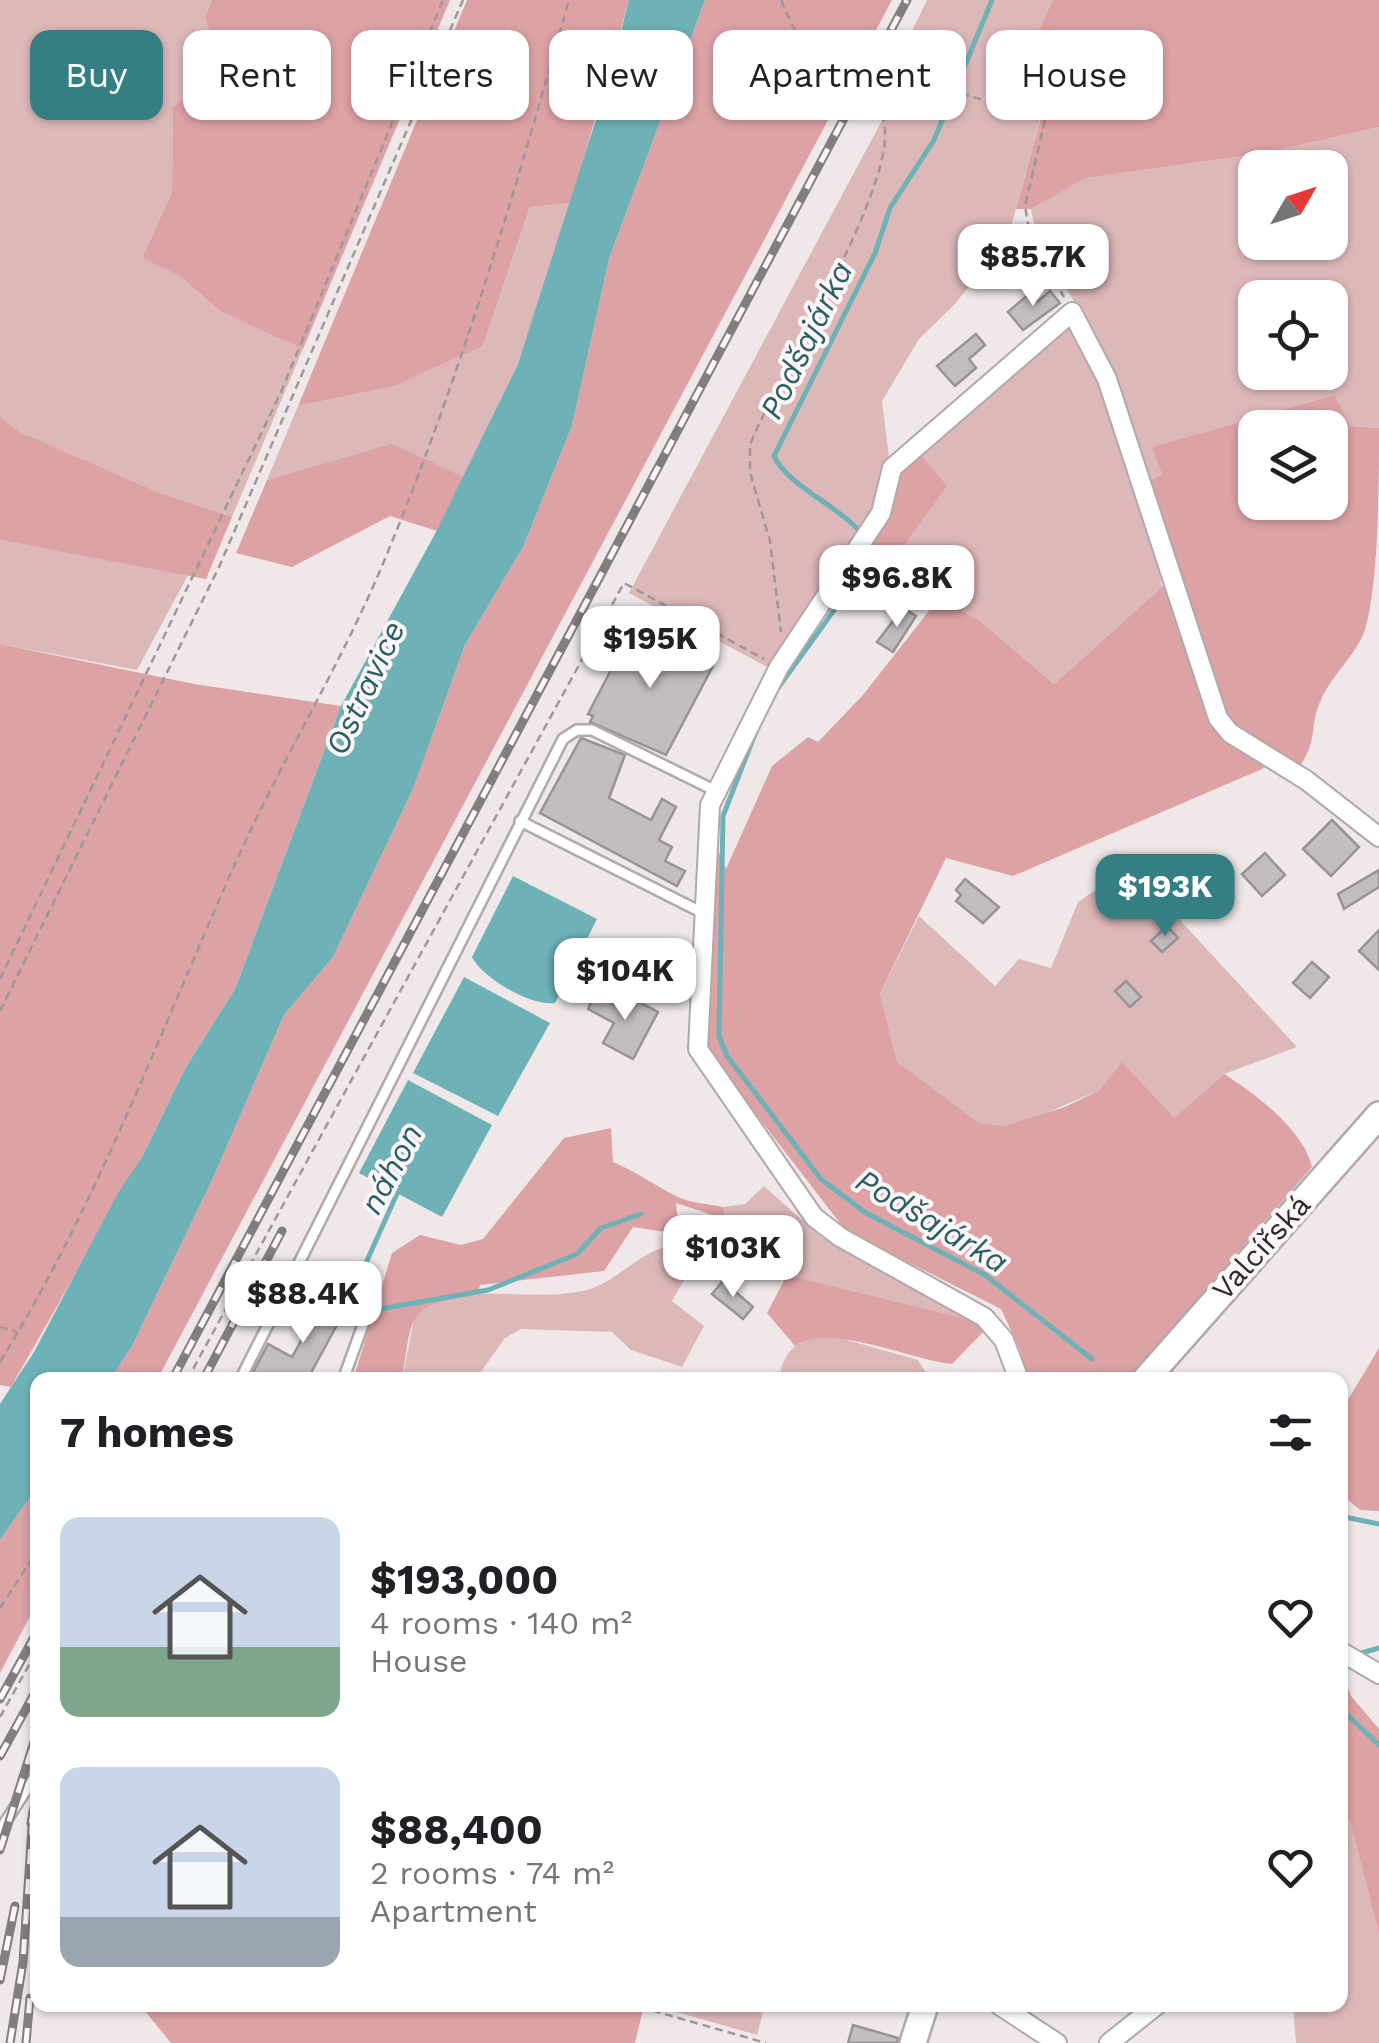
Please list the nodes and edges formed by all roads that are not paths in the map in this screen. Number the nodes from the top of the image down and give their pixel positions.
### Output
1 (716, 791) junction
2 (520, 821) junction
3 (1379, 837) edge
4 (703, 913) junction
5 (1379, 1115) edge
6 (364, 1322) dead end
7 (244, 1372) edge
8 (346, 1372) edge
9 (1016, 1372) edge
10 (1151, 1372) edge
11 (1348, 1656) edge
12 (1379, 1674) edge
13 (30, 1784) edge
14 (0, 1830) edge
15 (923, 2012) edge
16 (1010, 2012) edge
17 (1148, 2012) edge
18 (913, 2043) edge
19 (1057, 2043) edge
20 (1109, 2043) edge

1 - 2 lane
1 - 3 street
1 - 4 street
2 - 4 lane
2 - 7 lane
4 - 9 street
5 - 10 main road, Valcířská
6 - 8 lane
11 - 12 street
13 - 14 lane
15 - 18 main road
16 - 19 street
17 - 20 street

